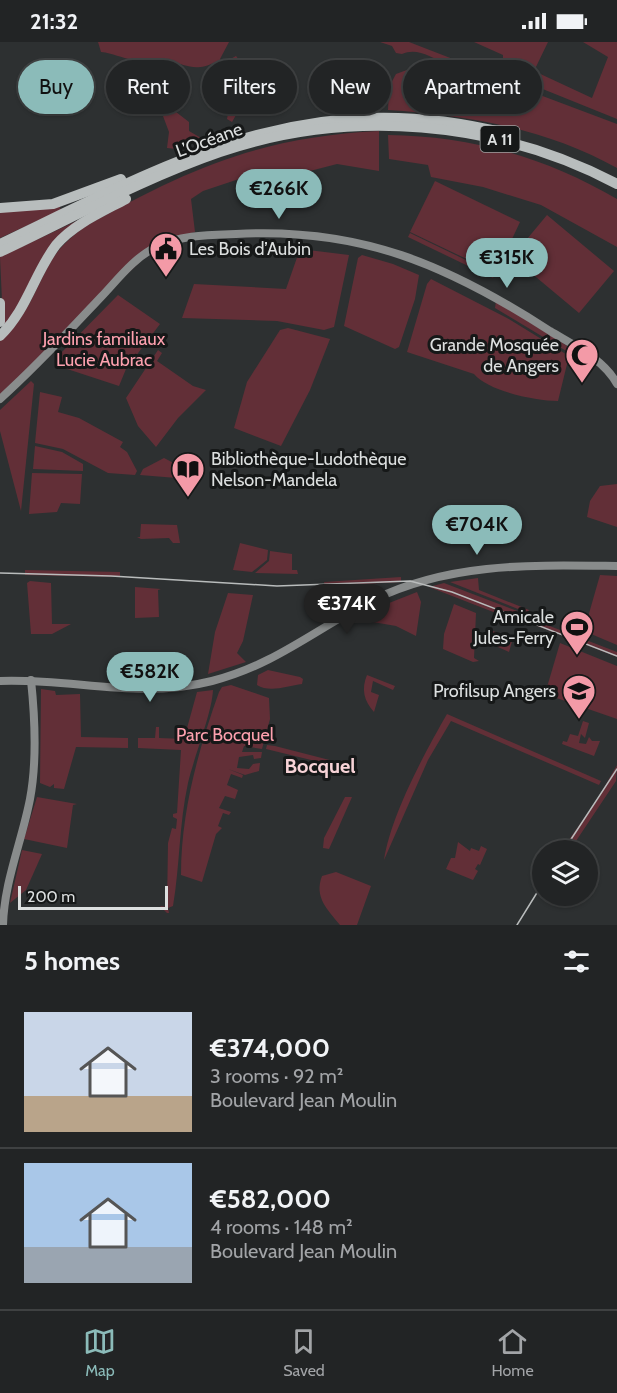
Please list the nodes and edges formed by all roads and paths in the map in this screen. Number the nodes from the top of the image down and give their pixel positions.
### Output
1 (186, 157) junction
2 (201, 159) junction
3 (617, 176) edge
4 (617, 184) edge
5 (0, 208) edge
6 (0, 244) edge
7 (0, 252) edge
8 (0, 303) edge
9 (0, 322) edge
10 (0, 336) edge
11 (617, 384) edge
12 (0, 399) edge
13 (617, 568) edge
14 (31, 680) junction
15 (0, 681) edge
16 (3, 925) edge

1 - 3 highway, L’Océane / A 11
1 - 5 highway
1 - 6 highway, L’Océane / A 11
2 - 4 highway, L’Océane / A 11
2 - 7 highway, L’Océane / A 11
2 - 10 highway
8 - 9 highway
11 - 12 main road
13 - 14 main road
14 - 15 main road
14 - 16 main road

